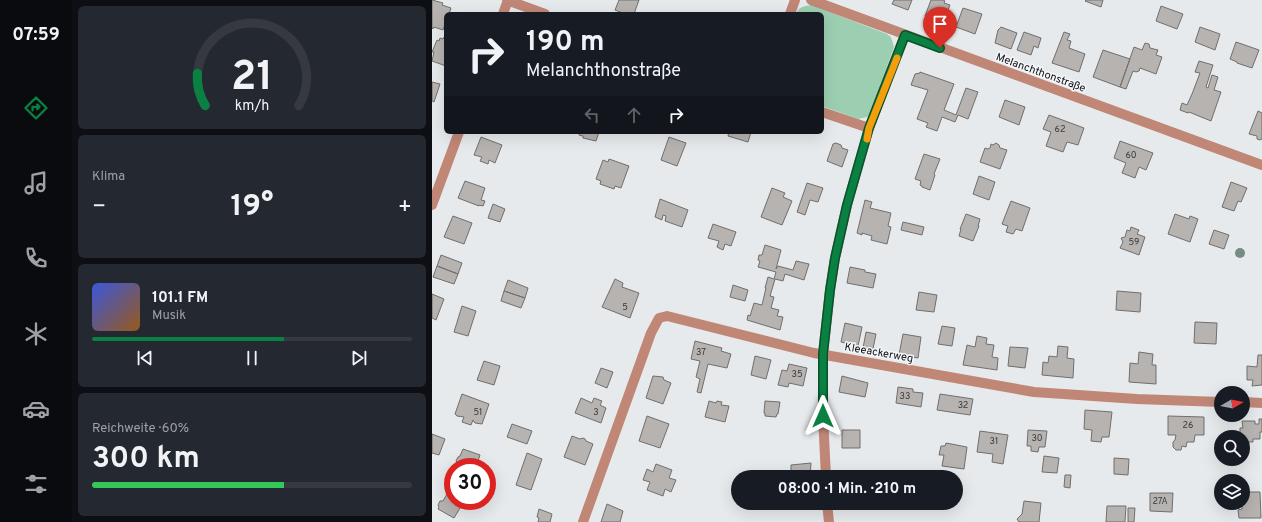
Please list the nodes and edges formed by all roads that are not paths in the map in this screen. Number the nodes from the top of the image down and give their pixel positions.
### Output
1 (507, 0) edge
2 (795, 0) edge
3 (811, 0) edge
4 (504, 12) edge
5 (540, 12) edge
6 (791, 12) edge
7 (905, 35) junction
8 (824, 113) edge
9 (869, 128) junction
10 (458, 134) edge
11 (1262, 165) edge
12 (432, 205) edge
13 (823, 354) junction
14 (1214, 402) edge
15 (1250, 402) edge
16 (1262, 403) edge
17 (826, 470) edge
18 (828, 510) edge
19 (583, 522) edge
20 (828, 522) edge

1 - 4 street
1 - 5 street
2 - 6 street
3 - 7 street, Melanchthonstraße
7 - 9 street
7 - 11 street, Melanchthonstraße
8 - 9 street
9 - 13 street
10 - 12 street
13 - 14 street, Kleeackerweg
13 - 17 street
13 - 19 street, Kleeackerweg
15 - 16 street
18 - 20 street

